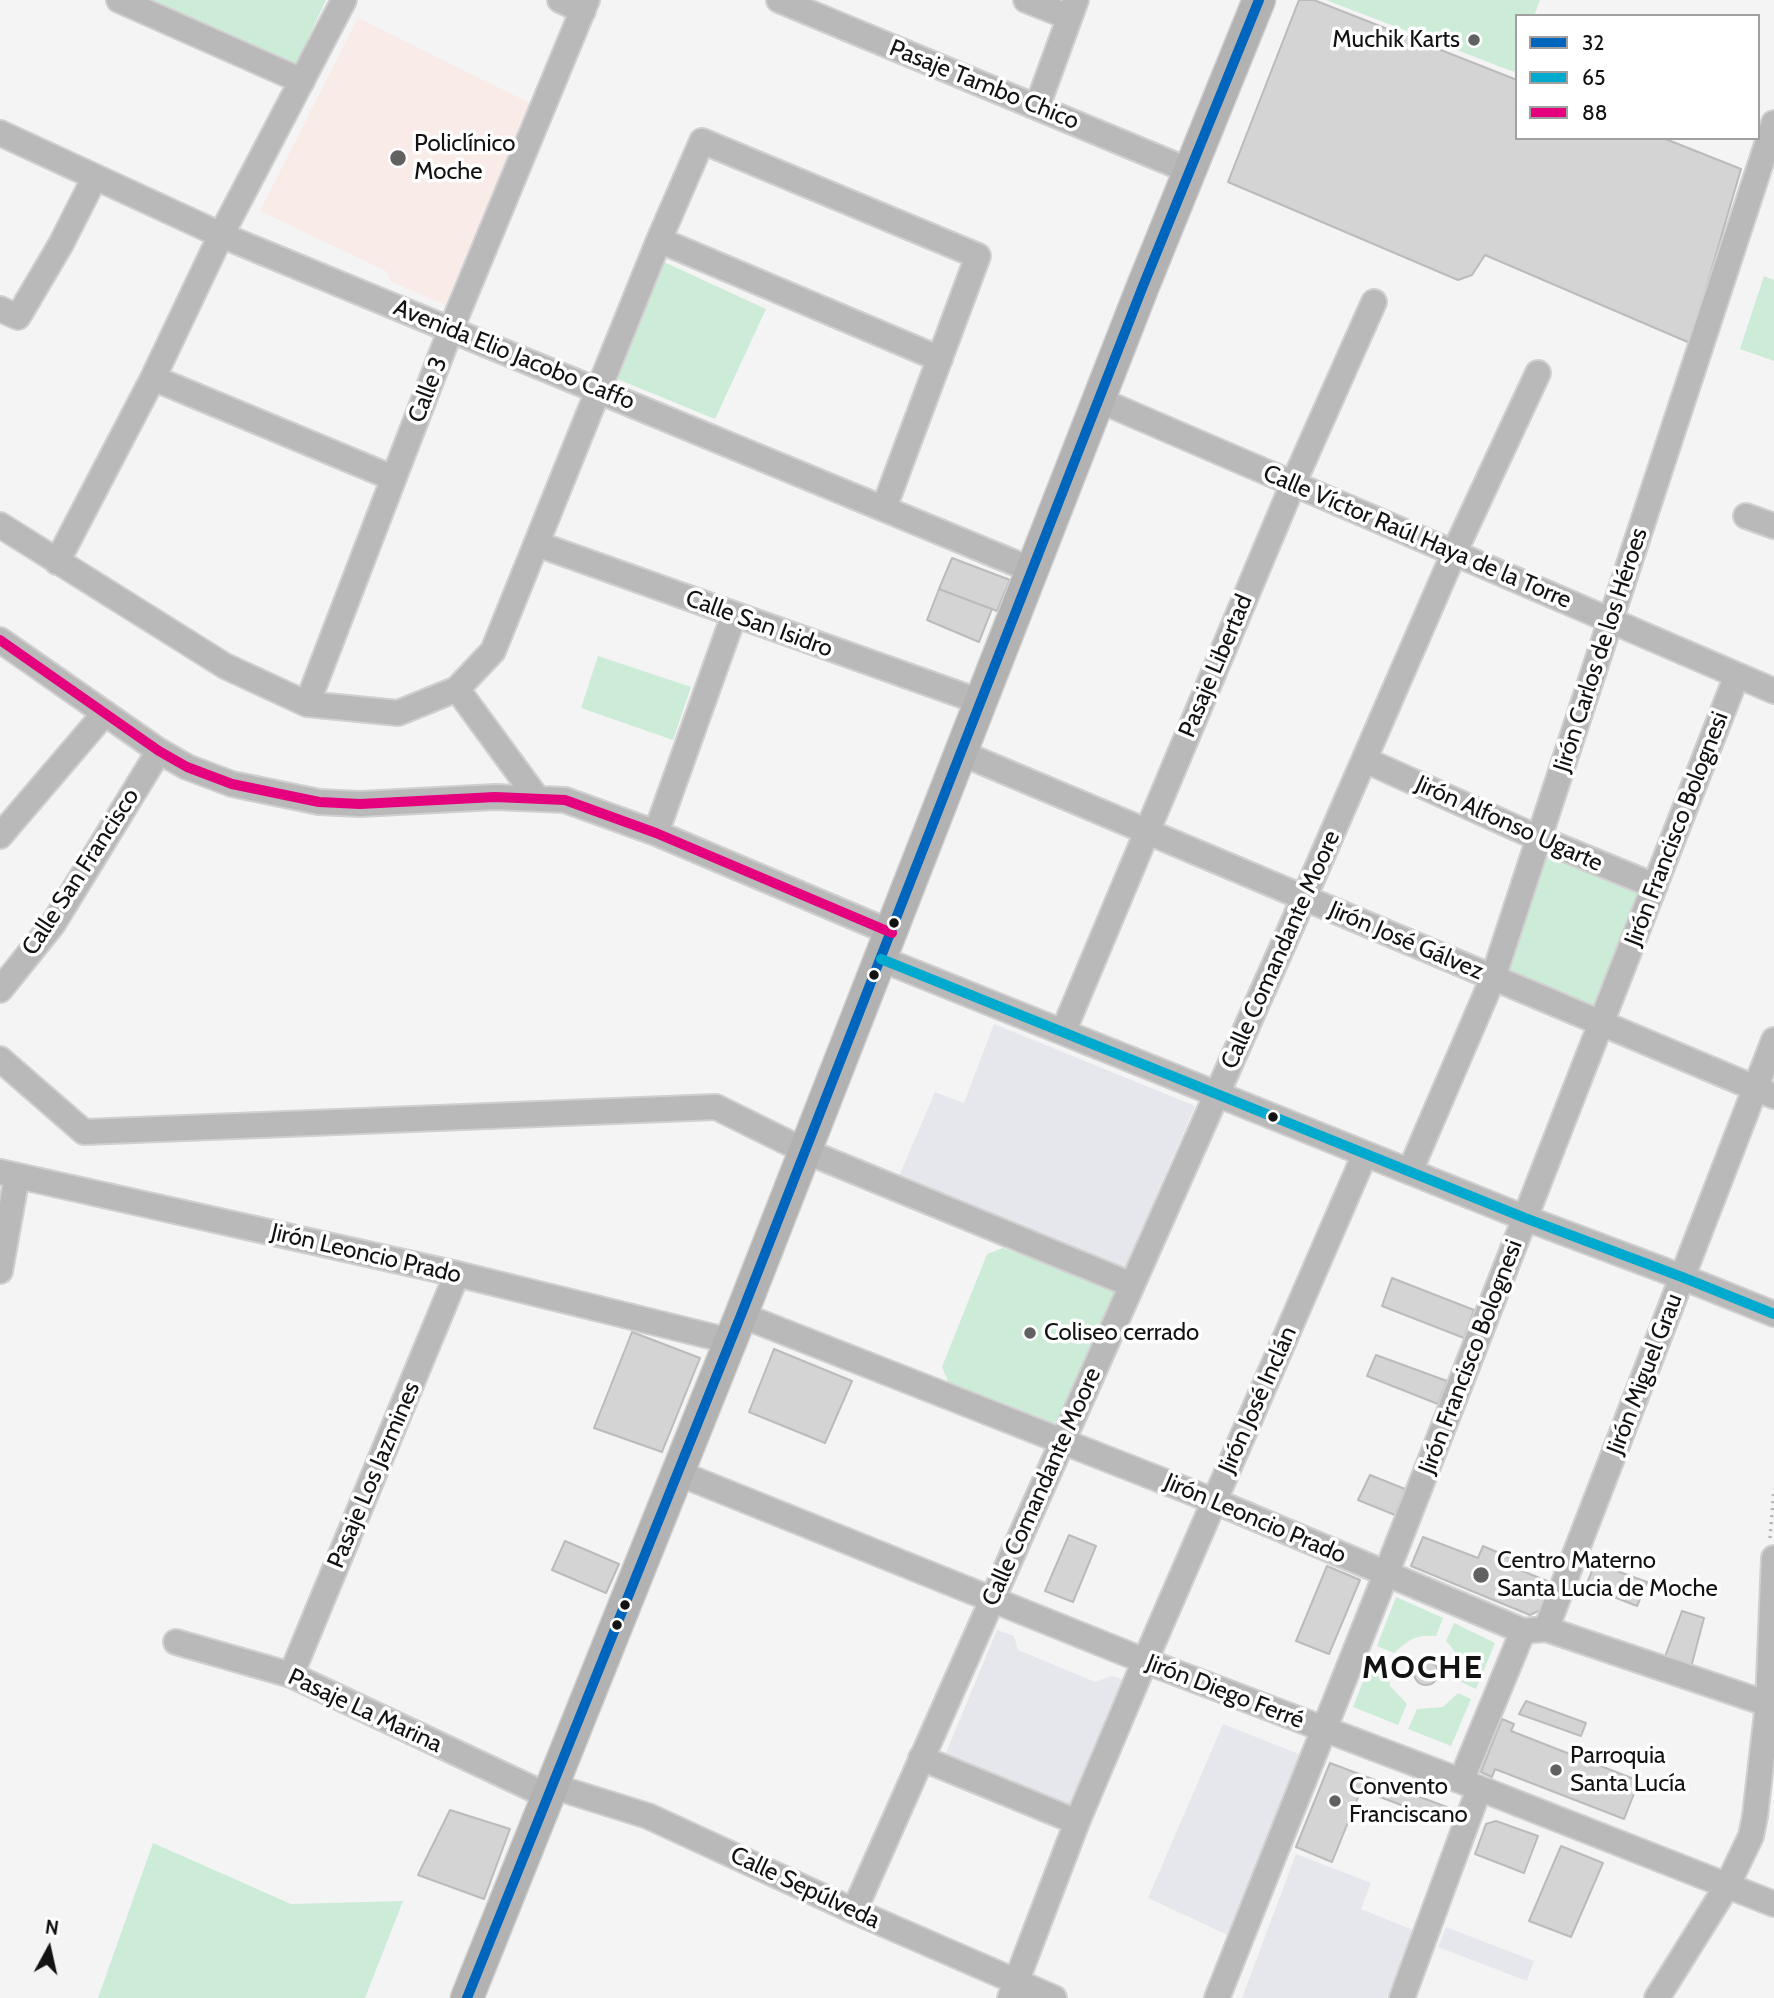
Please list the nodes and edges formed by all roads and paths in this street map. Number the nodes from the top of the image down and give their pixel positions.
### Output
1 (119, 0) edge
2 (344, 0) edge
3 (560, 0) edge
4 (779, 0) edge
5 (1026, 0) edge
6 (1259, 0) edge
7 (585, 6) edge
8 (1072, 8) edge
9 (302, 81) junction
10 (1037, 107) junction
11 (1774, 123) edge
12 (0, 133) edge
13 (1190, 171) junction
14 (95, 177) junction
15 (221, 235) junction
16 (659, 240) junction
17 (1374, 302) dead end
18 (0, 309) edge
19 (451, 329) junction
20 (940, 359) junction
21 (1538, 373) dead end
22 (153, 378) junction
23 (600, 390) junction
24 (1099, 400) junction
25 (393, 478) junction
26 (1293, 484) junction
27 (884, 508) junction
28 (1745, 516) dead end
29 (0, 525) edge
30 (1774, 526) edge
31 (537, 544) junction
32 (1454, 553) junction
33 (57, 562) junction
34 (1032, 570) junction
35 (734, 615) junction
36 (1612, 621) junction
37 (0, 640) edge
38 (1737, 675) junction
39 (457, 689) junction
40 (1774, 691) edge
41 (981, 702) junction
42 (307, 705) junction
43 (105, 713) junction
44 (159, 751) junction
45 (961, 753) junction
46 (1365, 760) junction
47 (537, 798) junction
48 (1145, 832) junction
49 (656, 833) junction
50 (0, 836) edge
51 (1538, 838) junction
52 (1655, 886) junction
53 (1304, 898) junction
54 (887, 946) junction
55 (1493, 978) junction
56 (0, 990) edge
57 (1601, 1023) junction
58 (1063, 1032) junction
59 (1774, 1040) edge
60 (0, 1059) edge
61 (1765, 1092) edge
62 (1217, 1094) junction
63 (805, 1151) junction
64 (1365, 1154) junction
65 (1410, 1171) junction
66 (8, 1174) edge
67 (1525, 1218) junction
68 (4, 1224) edge
69 (0, 1270) edge
70 (457, 1274) junction
71 (1682, 1277) junction
72 (1132, 1285) junction
73 (1774, 1314) edge
74 (736, 1328) junction
75 (1062, 1441) junction
76 (678, 1473) junction
77 (1774, 1489) edge
78 (1214, 1501) junction
79 (1772, 1551) edge
80 (1386, 1574) junction
81 (992, 1600) junction
82 (1535, 1630) junction
83 (177, 1642) dead end
84 (1145, 1661) junction
85 (291, 1675) junction
86 (1771, 1705) edge
87 (1324, 1730) junction
88 (921, 1758) junction
89 (1470, 1785) junction
90 (550, 1791) junction
91 (1077, 1822) junction
92 (1727, 1886) junction
93 (1774, 1904) edge
94 (854, 1911) junction
95 (1013, 1991) edge
96 (467, 1998) edge
97 (1054, 1998) edge
98 (1217, 1998) edge
99 (1402, 1998) edge
100 (1657, 1998) edge

1 - 9 street
2 - 9 street
3 - 7 street
4 - 10 street, Pasaje Tambo Chico
5 - 8 street
6 - 13 main road
7 - 19 street, Calle 3
8 - 10 street
9 - 15 street
10 - 13 street, Pasaje Tambo Chico
11 - 36 street, Jirón Carlos de los Héroes
12 - 14 street, Avenida Elio Jacobo Caffo
13 - 24 main road
14 - 15 street, Avenida Elio Jacobo Caffo
14 - 18 street
15 - 19 street, Avenida Elio Jacobo Caffo
15 - 22 street
16 - 20 street
16 - 20 street
16 - 23 street
17 - 26 street, Pasaje Libertad
19 - 23 street, Avenida Elio Jacobo Caffo
19 - 25 street, Calle 3
20 - 27 street
21 - 32 street, Calle Comandante Moore
22 - 25 street
22 - 33 street
23 - 27 street, Avenida Elio Jacobo Caffo
23 - 31 street
24 - 26 street, Calle Víctor Raúl Haya de la Torre
24 - 34 main road
25 - 42 street, Calle 3
26 - 32 street, Calle Víctor Raúl Haya de la Torre
26 - 48 street, Pasaje Libertad
27 - 34 street, Avenida Elio Jacobo Caffo
28 - 30 street
29 - 33 street
31 - 35 street, Calle San Isidro
31 - 39 street
32 - 36 street, Calle Víctor Raúl Haya de la Torre
32 - 46 street, Calle Comandante Moore
33 - 42 street
34 - 41 main road
35 - 41 street, Calle San Isidro
35 - 49 street
36 - 38 street, Calle Víctor Raúl Haya de la Torre
36 - 51 street, Jirón Carlos de los Héroes
37 - 43 street
38 - 40 street, Calle Víctor Raúl Haya de la Torre
38 - 52 street, Jirón Francisco Bolognesi
39 - 42 street
39 - 47 street
41 - 45 main road
43 - 44 street
43 - 50 street
44 - 47 street
44 - 56 street, Calle San Francisco
45 - 48 street, Jirón José Gálvez
45 - 54 main road
46 - 51 street, Jirón Alfonso Ugarte
46 - 53 street, Calle Comandante Moore
47 - 49 street
48 - 53 street, Jirón José Gálvez
48 - 58 street, Pasaje Libertad
49 - 54 street
51 - 52 street, Jirón Alfonso Ugarte
51 - 55 street, Jirón Carlos de los Héroes
52 - 57 street, Jirón Francisco Bolognesi
53 - 55 street, Jirón José Gálvez
53 - 62 street, Calle Comandante Moore
54 - 58 street
54 - 63 main road
55 - 57 street, Jirón José Gálvez
55 - 65 street, Jirón Carlos de los Héroes
57 - 61 street, Jirón José Gálvez
57 - 67 street, Jirón Francisco Bolognesi
58 - 62 street
59 - 61 street, Jirón Miguel Grau
60 - 63 street
61 - 71 street, Jirón Miguel Grau
62 - 64 street
62 - 72 street, Calle Comandante Moore
63 - 72 street
63 - 74 main road
64 - 65 street
64 - 78 street, Jirón José Inclán
65 - 67 street
66 - 68 street
66 - 70 street, Jirón Leoncio Prado
67 - 71 street
67 - 80 street, Jirón Francisco Bolognesi
68 - 69 street
70 - 74 street, Jirón Leoncio Prado
70 - 85 street, Pasaje Los Jazmines
71 - 73 street
71 - 82 street, Jirón Miguel Grau
72 - 75 street, Calle Comandante Moore
74 - 75 street, Jirón Leoncio Prado
74 - 76 main road
75 - 78 street, Jirón Leoncio Prado
75 - 81 street, Calle Comandante Moore
76 - 81 street, Jirón Diego Ferré
76 - 90 main road
77 - 79 path
78 - 80 street, Jirón Leoncio Prado
78 - 84 street, Jirón José Inclán
79 - 86 street
80 - 82 street, Jirón Leoncio Prado
80 - 87 street, Jirón Francisco Bolognesi
81 - 84 street, Jirón Diego Ferré
81 - 88 street, Calle Comandante Moore
82 - 86 street, Jirón Leoncio Prado
82 - 89 street, Jirón Miguel Grau
83 - 85 street, Pasaje La Marina
84 - 87 street, Jirón Diego Ferré
84 - 91 street, Jirón José Inclán
85 - 90 street, Pasaje La Marina
86 - 92 street
87 - 89 street, Jirón Diego Ferré
87 - 98 street, Jirón Francisco Bolognesi
88 - 91 street
88 - 94 street, Calle Comandante Moore
89 - 92 street, Jirón Diego Ferré
89 - 99 street, Jirón Miguel Grau
90 - 94 street, Calle Sepúlveda
90 - 96 main road
91 - 95 street, Jirón José Inclán
92 - 93 street, Jirón Diego Ferré
92 - 100 street
94 - 95 street, Calle Sepúlveda
95 - 97 street, Calle Sepúlveda

